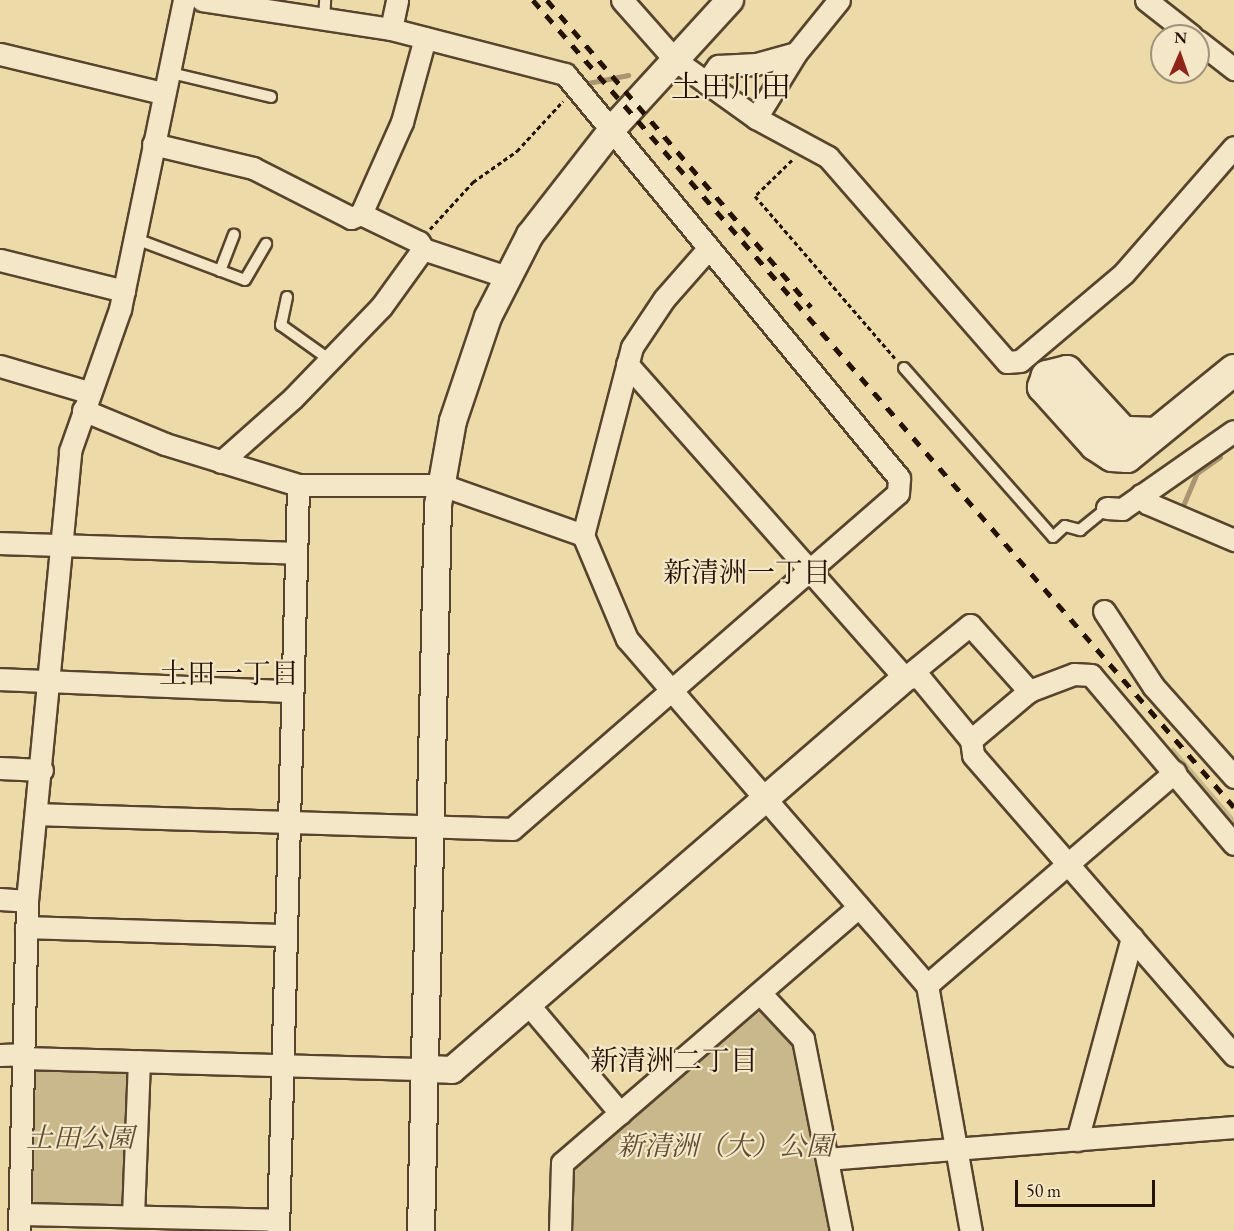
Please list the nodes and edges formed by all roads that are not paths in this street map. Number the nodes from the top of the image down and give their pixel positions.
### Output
1 (184, 0) edge
2 (202, 0) edge
3 (325, 0) edge
4 (397, 0) edge
5 (622, 0) edge
6 (730, 0) edge
7 (839, 0) edge
8 (1146, 0) edge
9 (254, 5) edge
10 (324, 22) junction
11 (1177, 24) edge
12 (391, 29) junction
13 (425, 38) junction
14 (1210, 50) edge
15 (796, 53) junction
16 (0, 54) edge
17 (675, 60) junction
18 (1234, 69) edge
19 (167, 72) junction
20 (706, 82) junction
21 (163, 93) junction
22 (271, 97) dead end
23 (756, 118) junction
24 (614, 127) junction
25 (153, 144) junction
26 (1231, 157) edge
27 (362, 214) junction
28 (234, 235) dead end
29 (136, 239) junction
30 (266, 244) dead end
31 (421, 245) junction
32 (707, 250) junction
33 (0, 260) edge
34 (220, 271) junction
35 (507, 277) junction
36 (124, 291) junction
37 (287, 297) dead end
38 (330, 360) junction
39 (627, 364) junction
40 (0, 366) edge
41 (904, 368) road end
42 (1234, 370) edge
43 (85, 401) junction
44 (1234, 431) edge
45 (1156, 433) dead end
46 (221, 462) junction
47 (298, 485) junction
48 (442, 485) junction
49 (1141, 495) junction
50 (1107, 508) joint
51 (583, 535) junction
52 (1234, 540) edge
53 (0, 543) edge
54 (58, 546) junction
55 (295, 553) junction
56 (807, 574) junction
57 (1104, 611) dead end
58 (905, 678) junction
59 (0, 679) edge
60 (46, 683) junction
61 (671, 690) junction
62 (1029, 690) junction
63 (291, 692) junction
64 (971, 740) junction
65 (1209, 750) junction
66 (1234, 760) edge
67 (0, 768) edge
68 (42, 770) junction
69 (1175, 772) junction
70 (1234, 777) edge
71 (767, 798) junction
72 (36, 814) junction
73 (288, 822) junction
74 (430, 825) junction
75 (1234, 844) edge
76 (1068, 865) junction
77 (0, 899) edge
78 (27, 900) junction
79 (859, 907) junction
80 (26, 927) junction
81 (285, 935) junction
82 (1132, 937) junction
83 (927, 984) junction
84 (760, 993) junction
85 (528, 1004) junction
86 (0, 1055) edge
87 (1234, 1055) edge
88 (23, 1056) junction
89 (139, 1061) junction
90 (282, 1066) junction
91 (427, 1069) junction
92 (620, 1113) junction
93 (1234, 1127) edge
94 (1077, 1140) junction
95 (954, 1149) junction
96 (827, 1159) junction
97 (133, 1216) junction
98 (20, 1222) edge
99 (278, 1225) edge
100 (421, 1231) edge
101 (561, 1231) edge
102 (841, 1231) edge
103 (971, 1231) edge

1 - 19 street
2 - 9 street
3 - 10 lane
4 - 12 street
5 - 17 street
6 - 17 street
7 - 15 street
8 - 11 street
9 - 10 street
10 - 12 street
12 - 13 street
13 - 24 street
13 - 27 street
14 - 18 street
15 - 20 street
15 - 23 street
16 - 21 street
17 - 20 street
17 - 24 street
19 - 21 street
19 - 22 lane
20 - 23 street
21 - 25 street
23 - 26 street
24 - 32 street
24 - 35 street
25 - 27 street
25 - 29 street
27 - 31 street
28 - 34 lane
29 - 34 lane
29 - 36 street
30 - 34 lane
31 - 35 street
31 - 38 street
32 - 39 street
32 - 56 street
33 - 36 street
35 - 48 street
36 - 43 street
37 - 38 lane
38 - 46 street
39 - 51 street
39 - 56 street
40 - 43 street
41 - 50 lane
42 - 45 main road
43 - 46 street
43 - 54 street
44 - 49 street
46 - 47 street
47 - 48 street
47 - 55 street
48 - 51 street
48 - 74 street
49 - 50 street
49 - 52 street
51 - 61 street
53 - 54 street
54 - 55 street
54 - 60 street
55 - 63 street
56 - 58 street
56 - 61 street
57 - 65 street
58 - 62 street
58 - 64 street
58 - 71 street
59 - 60 street
60 - 63 street
60 - 68 street
61 - 71 street
61 - 74 street
62 - 64 street
62 - 69 street
63 - 73 street
64 - 76 street
65 - 66 street
65 - 70 street
67 - 68 street
68 - 72 street
69 - 75 street
69 - 76 street
71 - 79 street
71 - 85 street
72 - 73 street
72 - 78 street
73 - 74 street
73 - 81 street
74 - 91 street
76 - 82 street
76 - 83 street
77 - 78 street
78 - 80 street
79 - 83 street
79 - 84 street
80 - 81 street
80 - 88 street
81 - 90 street
82 - 87 street
82 - 94 street
83 - 95 street
84 - 92 street
84 - 96 street
85 - 91 street
85 - 92 street
86 - 88 street
88 - 89 street
88 - 98 street
89 - 90 street
89 - 97 street
90 - 91 street
90 - 99 street
91 - 100 street
92 - 101 street
93 - 94 street
94 - 95 street
95 - 96 street
95 - 103 street
96 - 102 street
97 - 98 street
97 - 99 street

